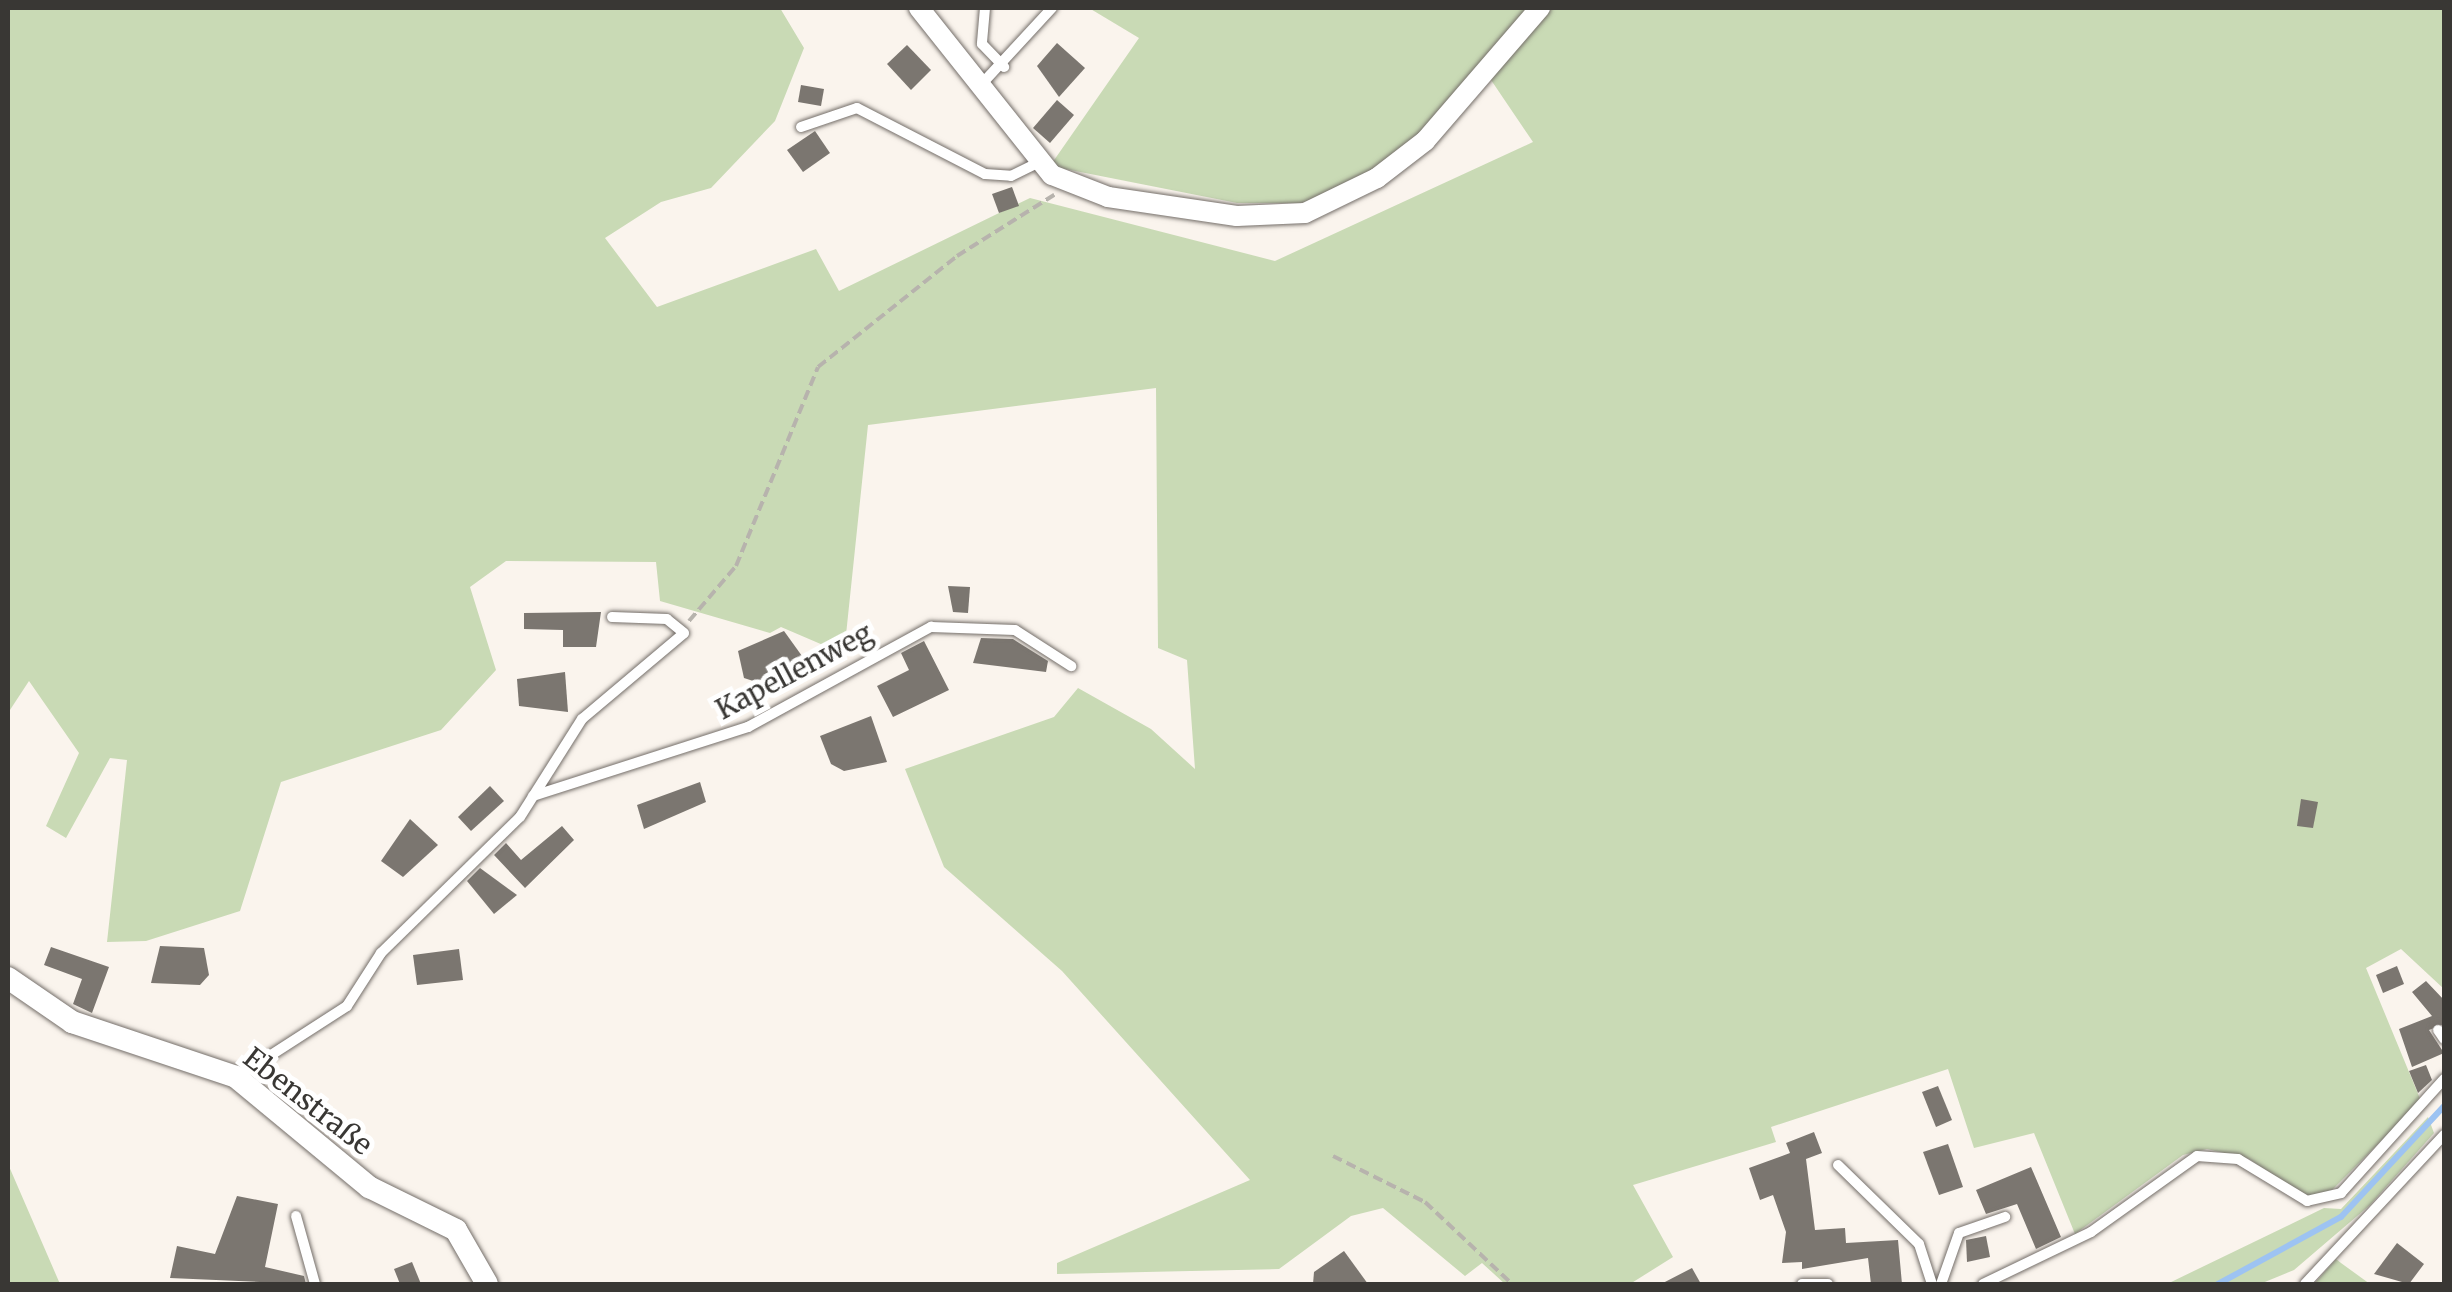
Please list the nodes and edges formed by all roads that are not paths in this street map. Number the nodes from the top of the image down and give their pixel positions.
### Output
1 (919, 8) edge
2 (985, 8) edge
3 (1052, 8) edge
4 (1540, 8) edge
5 (1004, 68) junction
6 (978, 88) junction
7 (802, 127) dead end
8 (1038, 163) junction
9 (612, 617) dead end
10 (1071, 666) dead end
11 (533, 796) junction
12 (8, 978) edge
13 (236, 1077) junction
14 (2444, 1079) edge
15 (2444, 1135) edge
16 (1838, 1166) dead end
17 (296, 1216) dead end
18 (2005, 1217) dead end
19 (315, 1284) edge
20 (488, 1284) edge
21 (1802, 1284) edge
22 (1828, 1284) edge
23 (1932, 1284) edge
24 (1941, 1284) edge
25 (1983, 1284) edge
26 (2305, 1284) edge

1 - 6 street
2 - 5 lane
3 - 5 lane
4 - 8 street
5 - 6 lane
6 - 8 street
7 - 8 lane
9 - 11 lane, Kapellenweg
10 - 11 lane, Kapellenweg
11 - 13 lane, Kapellenweg
12 - 13 street, Ebenstraße
13 - 20 street, Ebenstraße
14 - 25 lane
15 - 26 lane
16 - 23 lane
17 - 19 lane
18 - 24 lane
21 - 22 lane

